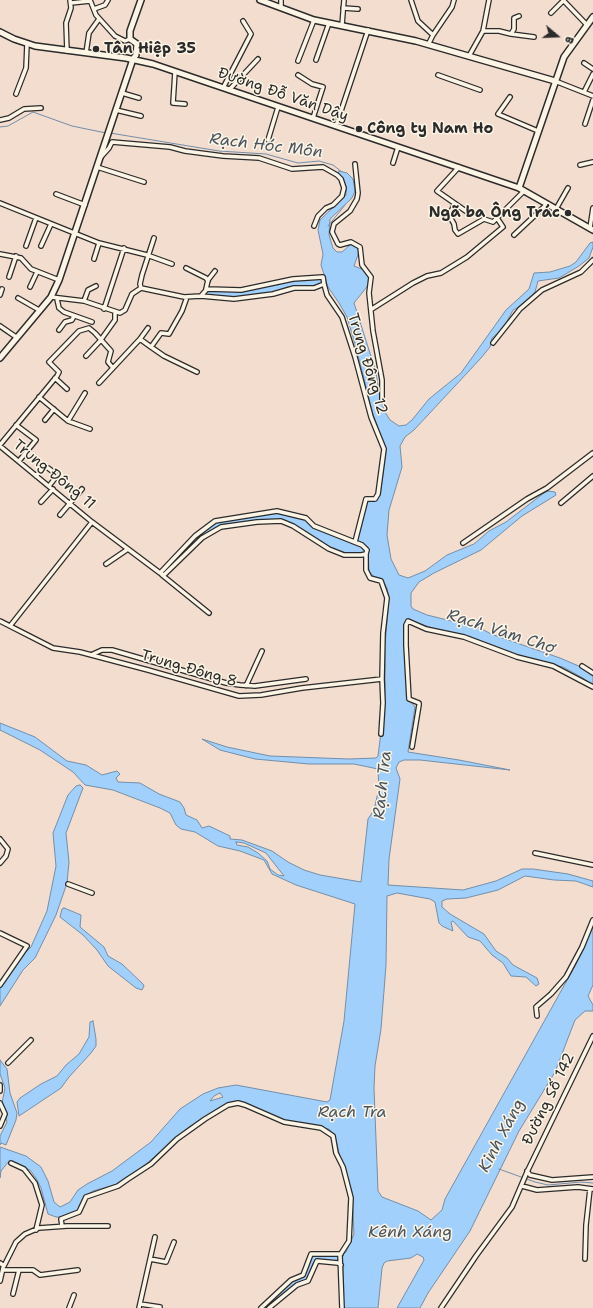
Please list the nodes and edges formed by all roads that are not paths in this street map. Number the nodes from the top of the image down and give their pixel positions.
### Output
1 (108, 0) edge
2 (141, 0) edge
3 (260, 0) edge
4 (281, 0) edge
5 (344, 0) edge
6 (411, 0) edge
7 (454, 0) edge
8 (489, 0) edge
9 (563, 0) edge
10 (70, 1) edge
11 (90, 1) edge
12 (281, 8) junction
13 (343, 8) junction
14 (94, 9) junction
15 (358, 9) dead end
16 (551, 13) dead end
17 (519, 16) dead end
18 (99, 18) junction
19 (592, 19) edge
20 (314, 20) junction
21 (243, 21) dead end
22 (329, 23) junction
23 (342, 25) junction
24 (587, 25) junction
25 (368, 30) junction
26 (483, 31) junction
27 (0, 32) edge
28 (512, 34) junction
29 (433, 35) junction
30 (534, 37) dead end
31 (130, 39) junction
32 (27, 44) junction
33 (428, 45) junction
34 (67, 51) junction
35 (86, 53) junction
36 (469, 56) junction
37 (133, 59) junction
38 (258, 59) dead end
39 (316, 60) dead end
40 (298, 61) dead end
41 (584, 63) dead end
42 (593, 69) edge
43 (175, 72) junction
44 (593, 74) edge
45 (298, 75) dead end
46 (438, 75) dead end
47 (555, 81) junction
48 (223, 88) junction
49 (229, 90) junction
50 (480, 90) dead end
51 (584, 92) junction
52 (122, 93) junction
53 (16, 94) dead end
54 (593, 96) edge
55 (510, 97) dead end
56 (139, 98) dead end
57 (593, 100) edge
58 (185, 104) dead end
59 (278, 107) junction
60 (41, 108) dead end
61 (116, 110) junction
62 (141, 116) dead end
63 (313, 118) junction
64 (0, 120) edge
65 (585, 124) dead end
66 (336, 126) junction
67 (538, 131) junction
68 (268, 140) dead end
69 (398, 147) junction
70 (100, 158) junction
71 (593, 162) edge
72 (393, 163) dead end
73 (355, 164) dead end
74 (580, 165) dead end
75 (97, 167) junction
76 (459, 167) junction
77 (144, 182) dead end
78 (519, 188) junction
79 (568, 188) dead end
80 (524, 192) junction
81 (56, 194) dead end
82 (0, 203) edge
83 (455, 204) junction
84 (547, 204) junction
85 (85, 205) junction
86 (556, 209) junction
87 (593, 209) edge
88 (470, 214) dead end
89 (36, 218) junction
90 (497, 218) junction
91 (51, 224) junction
92 (314, 226) dead end
93 (592, 229) edge
94 (75, 233) junction
95 (514, 235) dead end
96 (154, 238) dead end
97 (99, 243) junction
98 (26, 246) dead end
99 (41, 246) dead end
100 (124, 248) junction
101 (0, 254) edge
102 (147, 255) junction
103 (16, 256) junction
104 (94, 258) dead end
105 (593, 260) edge
106 (172, 264) dead end
107 (186, 268) dead end
108 (31, 269) junction
109 (215, 271) dead end
110 (37, 272) junction
111 (28, 274) dead end
112 (9, 277) dead end
113 (59, 280) junction
114 (208, 281) junction
115 (324, 284) junction
116 (96, 286) dead end
117 (30, 287) dead end
118 (141, 288) junction
119 (2, 289) dead end
120 (206, 290) junction
121 (0, 295) edge
122 (201, 296) junction
123 (187, 297) junction
124 (18, 298) dead end
125 (54, 298) junction
126 (84, 301) junction
127 (104, 308) junction
128 (372, 309) junction
129 (39, 310) junction
130 (116, 312) junction
131 (74, 316) junction
132 (92, 322) dead end
133 (0, 326) edge
134 (148, 328) dead end
135 (58, 330) dead end
136 (16, 337) junction
137 (140, 339) junction
138 (100, 341) junction
139 (493, 343) dead end
140 (152, 346) junction
141 (86, 356) dead end
142 (0, 358) edge
143 (113, 368) junction
144 (197, 372) dead end
145 (55, 378) junction
146 (99, 382) dead end
147 (67, 389) dead end
148 (86, 393) dead end
149 (39, 397) junction
150 (382, 402) dead end
151 (54, 409) junction
152 (45, 420) dead end
153 (68, 421) junction
154 (16, 425) junction
155 (90, 429) dead end
156 (0, 445) edge
157 (593, 453) edge
158 (18, 461) junction
159 (36, 476) junction
160 (593, 476) edge
161 (49, 486) junction
162 (82, 489) dead end
163 (53, 490) junction
164 (41, 502) dead end
165 (561, 503) dead end
166 (70, 504) junction
167 (60, 515) dead end
168 (92, 522) junction
169 (355, 542) junction
170 (463, 543) dead end
171 (128, 549) junction
172 (366, 554) junction
173 (106, 564) dead end
174 (161, 574) junction
175 (209, 612) dead end
176 (0, 621) edge
177 (10, 626) junction
178 (262, 651) dead end
179 (91, 655) junction
180 (582, 666) dead end
181 (593, 673) edge
182 (306, 679) dead end
183 (382, 679) junction
184 (246, 686) junction
185 (593, 687) edge
186 (381, 734) dead end
187 (412, 747) dead end
188 (0, 839) edge
189 (535, 853) dead end
190 (0, 863) edge
191 (593, 865) edge
192 (68, 884) dead end
193 (92, 893) dead end
194 (593, 920) edge
195 (0, 933) edge
196 (0, 985) edge
197 (537, 1016) dead end
198 (593, 1036) edge
199 (31, 1040) dead end
200 (8, 1063) dead end
201 (0, 1085) edge
202 (0, 1091) edge
203 (0, 1103) edge
204 (0, 1126) edge
205 (11, 1163) dead end
206 (527, 1172) junction
207 (593, 1178) edge
208 (523, 1186) junction
209 (592, 1189) edge
210 (62, 1226) junction
211 (108, 1226) dead end
212 (36, 1230) junction
213 (155, 1237) dead end
214 (174, 1242) dead end
215 (341, 1254) junction
216 (150, 1259) junction
217 (586, 1259) dead end
218 (0, 1263) edge
219 (341, 1264) junction
220 (3, 1268) junction
221 (19, 1270) junction
222 (78, 1270) dead end
223 (0, 1281) edge
224 (13, 1294) dead end
225 (74, 1295) dead end
226 (139, 1306) edge
227 (160, 1307) dead end
228 (69, 1308) edge
229 (261, 1308) edge
230 (269, 1308) edge
231 (342, 1308) edge
232 (441, 1308) edge

1 - 14 street
2 - 31 main road
3 - 12 main road
4 - 12 street
5 - 13 street
6 - 29 street
7 - 29 street
8 - 26 street
9 - 16 street
9 - 24 street
10 - 11 street
10 - 34 street
11 - 14 street
12 - 20 main road
13 - 15 street
13 - 23 street
14 - 18 street
17 - 28 street
18 - 31 street
18 - 35 street
19 - 24 main road
20 - 22 main road
20 - 40 street
21 - 48 street
22 - 23 main road
22 - 39 street
23 - 25 main road
24 - 47 main road
25 - 33 main road
25 - 66 street
26 - 28 street
26 - 36 street
27 - 32 main road, Đường Đỗ Văn Dậy
28 - 30 street
29 - 33 street
31 - 37 main road
32 - 34 main road, Đường Đỗ Văn Dậy
32 - 53 street
33 - 36 main road
34 - 35 main road, Đường Đỗ Văn Dậy
35 - 37 main road, Đường Đỗ Văn Dậy
36 - 47 main road
37 - 43 main road, Đường Đỗ Văn Dậy
37 - 52 main road
38 - 49 street
41 - 42 street
43 - 48 main road, Đường Đỗ Văn Dậy
43 - 58 street
44 - 51 street
45 - 63 street
46 - 50 street
47 - 51 street
47 - 67 main road
48 - 49 main road, Đường Đỗ Văn Dậy
49 - 59 main road, Đường Đỗ Văn Dậy
51 - 54 street
52 - 56 street
52 - 61 main road
55 - 67 street
57 - 65 street
59 - 63 main road, Đường Đỗ Văn Dậy
59 - 68 street
60 - 64 street
61 - 62 street
61 - 70 main road
63 - 66 main road, Đường Đỗ Văn Dậy
66 - 69 main road, Đường Đỗ Văn Dậy
67 - 78 main road
69 - 72 street
69 - 76 main road, Đường Đỗ Văn Dậy
70 - 75 main road
70 - 92 street
71 - 74 street
73 - 128 street
75 - 77 street
75 - 85 main road
76 - 78 main road, Đường Đỗ Văn Dậy
76 - 83 street
78 - 80 main road, Đường Đỗ Văn Dậy
79 - 86 street
80 - 84 main road, Đường Đỗ Văn Dậy
80 - 90 street
81 - 85 street
82 - 89 street
83 - 88 street
83 - 90 street
84 - 86 main road, Đường Đỗ Văn Dậy
84 - 95 street
85 - 94 main road
86 - 93 main road, Đường Đỗ Văn Dậy
87 - 93 street
89 - 91 street
89 - 98 street
90 - 128 street
91 - 94 street
91 - 99 street
94 - 97 street
94 - 113 main road
96 - 102 street
97 - 100 street
97 - 104 street
100 - 102 street
100 - 127 street
101 - 103 street
102 - 106 street
102 - 118 street
103 - 108 street
103 - 112 street
105 - 139 street
107 - 114 street
108 - 110 street
108 - 111 street
109 - 114 street
110 - 113 street
110 - 117 street
113 - 125 main road
114 - 120 street
115 - 120 street
115 - 122 street
115 - 169 street, Trung Đông 12
116 - 126 street
118 - 123 street
118 - 130 street
119 - 121 street
120 - 122 street
122 - 123 street
123 - 140 street
124 - 129 street
125 - 126 street
125 - 129 main road
125 - 131 street
126 - 127 street
127 - 130 street
128 - 150 street
129 - 136 main road
130 - 138 street
131 - 132 street
131 - 135 street
133 - 136 street
134 - 137 street
136 - 142 main road
137 - 140 street
137 - 143 street
138 - 141 street
138 - 143 street
138 - 145 street
140 - 144 street
143 - 146 street
145 - 147 street
145 - 149 street
148 - 153 street
149 - 151 street
149 - 154 street
151 - 152 street
151 - 153 street
153 - 155 street
154 - 156 street
154 - 158 street
156 - 158 street, Trung Đông 11
157 - 170 street
158 - 159 street, Trung Đông 11
159 - 161 street, Trung Đông 11
159 - 161 street
160 - 165 street
161 - 163 street, Trung Đông 11
162 - 166 street
163 - 164 street
163 - 166 street, Trung Đông 11
166 - 167 street
166 - 168 street, Trung Đông 11
168 - 171 street, Trung Đông 11
168 - 177 street
169 - 172 street
169 - 174 street
171 - 173 street
171 - 174 street, Trung Đông 11
172 - 174 street
172 - 183 street
174 - 175 street, Trung Đông 11
176 - 177 street, Trung Đông 8
177 - 179 street, Trung Đông 8
178 - 184 street
179 - 183 street, Trung Đông 8
179 - 184 street
180 - 181 street
182 - 184 street
183 - 186 street
185 - 187 street
188 - 190 street
189 - 191 street
192 - 193 street
194 - 197 street
195 - 196 street
198 - 206 street, Đường Số 142
199 - 200 street
201 - 202 street
203 - 204 street
205 - 212 street
206 - 207 street
206 - 208 street, Đường Số 142
208 - 209 street
208 - 232 street, Đường Số 142
209 - 217 street
210 - 211 street
210 - 212 street
210 - 215 street
212 - 220 street
213 - 216 street
214 - 216 street
215 - 219 street
215 - 229 street
216 - 226 street
218 - 220 street
219 - 230 street
219 - 231 street
220 - 221 street
220 - 223 street
221 - 222 street
221 - 224 street
225 - 228 street
226 - 227 street

